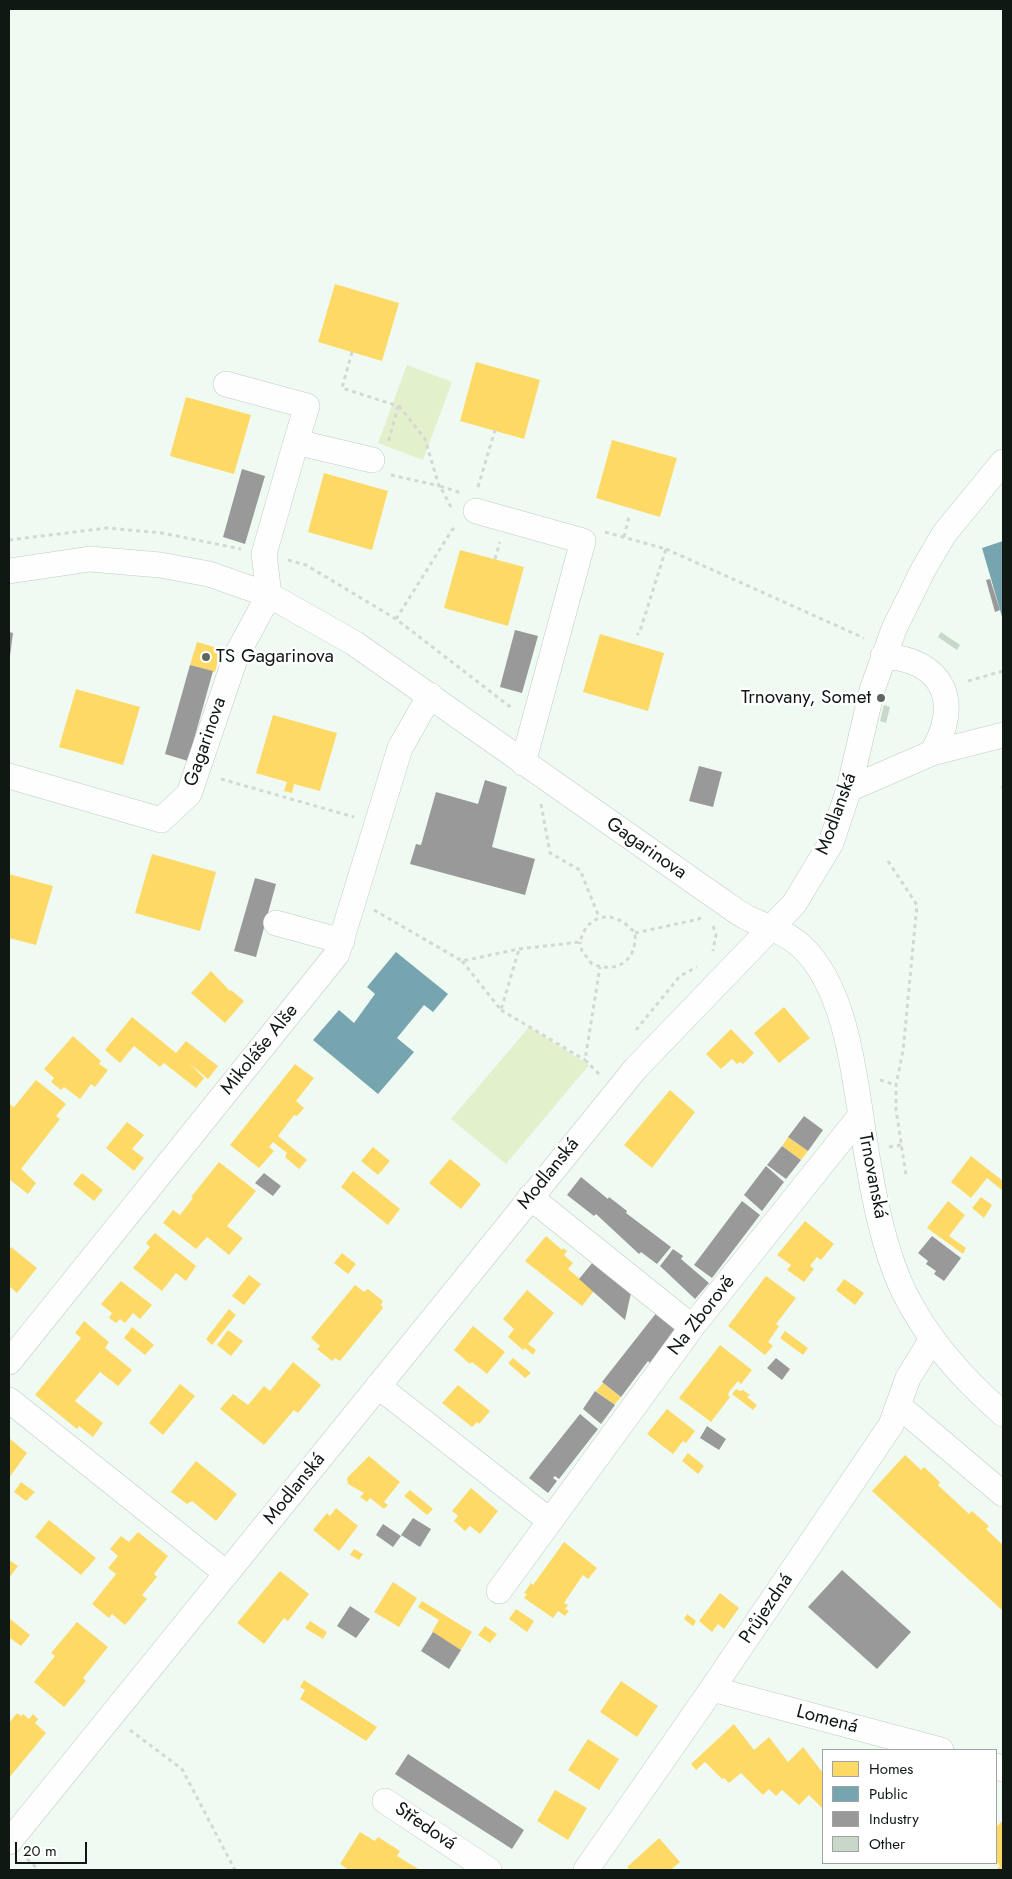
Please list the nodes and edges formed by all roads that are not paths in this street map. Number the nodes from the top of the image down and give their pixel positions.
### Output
1 (226, 384) dead end
2 (296, 442) junction
3 (382, 461) road end
4 (1003, 462) edge
5 (465, 505) road end
6 (9, 570) edge
7 (269, 596) junction
8 (885, 652) junction
9 (430, 695) junction
10 (1003, 735) edge
11 (932, 753) junction
12 (523, 763) junction
13 (9, 776) edge
14 (849, 789) junction
15 (276, 923) dead end
16 (772, 928) junction
17 (342, 941) junction
18 (861, 1116) junction
19 (530, 1197) junction
20 (692, 1327) junction
21 (932, 1339) junction
22 (9, 1362) edge
23 (378, 1386) junction
24 (9, 1400) edge
25 (899, 1406) junction
26 (1003, 1414) edge
27 (1003, 1494) edge
28 (550, 1521) junction
29 (226, 1573) junction
30 (499, 1590) dead end
31 (712, 1689) junction
32 (937, 1749) edge
33 (385, 1801) dead end
34 (17, 1850) edge
35 (489, 1870) edge
36 (586, 1870) edge

1 - 2 street
2 - 3 street
2 - 7 street
4 - 8 street, Modlanská
5 - 12 street
6 - 7 street, Gagarinova
7 - 9 street, Gagarinova
7 - 13 street, Gagarinova
8 - 11 street
8 - 14 street, Modlanská
9 - 12 street, Gagarinova
9 - 17 street, Mikoláše Alše
10 - 11 street
11 - 14 street
12 - 16 street, Gagarinova
14 - 16 street, Modlanská
15 - 17 street
16 - 18 street, Trnovanská
16 - 19 street, Modlanská
17 - 22 street, Mikoláše Alše
18 - 20 street, Na Zborově
18 - 21 street, Trnovanská
19 - 20 street
19 - 23 street, Modlanská
20 - 28 street, Na Zborově
21 - 25 street, Průjezdná
21 - 26 street, Trnovanská
23 - 28 street
23 - 29 street, Modlanská
24 - 29 street
25 - 27 street
25 - 31 street, Průjezdná
28 - 30 street, Na Zborově
29 - 34 street, Modlanská
31 - 32 street, Lomená
31 - 36 street, Průjezdná
33 - 35 street, Středová

